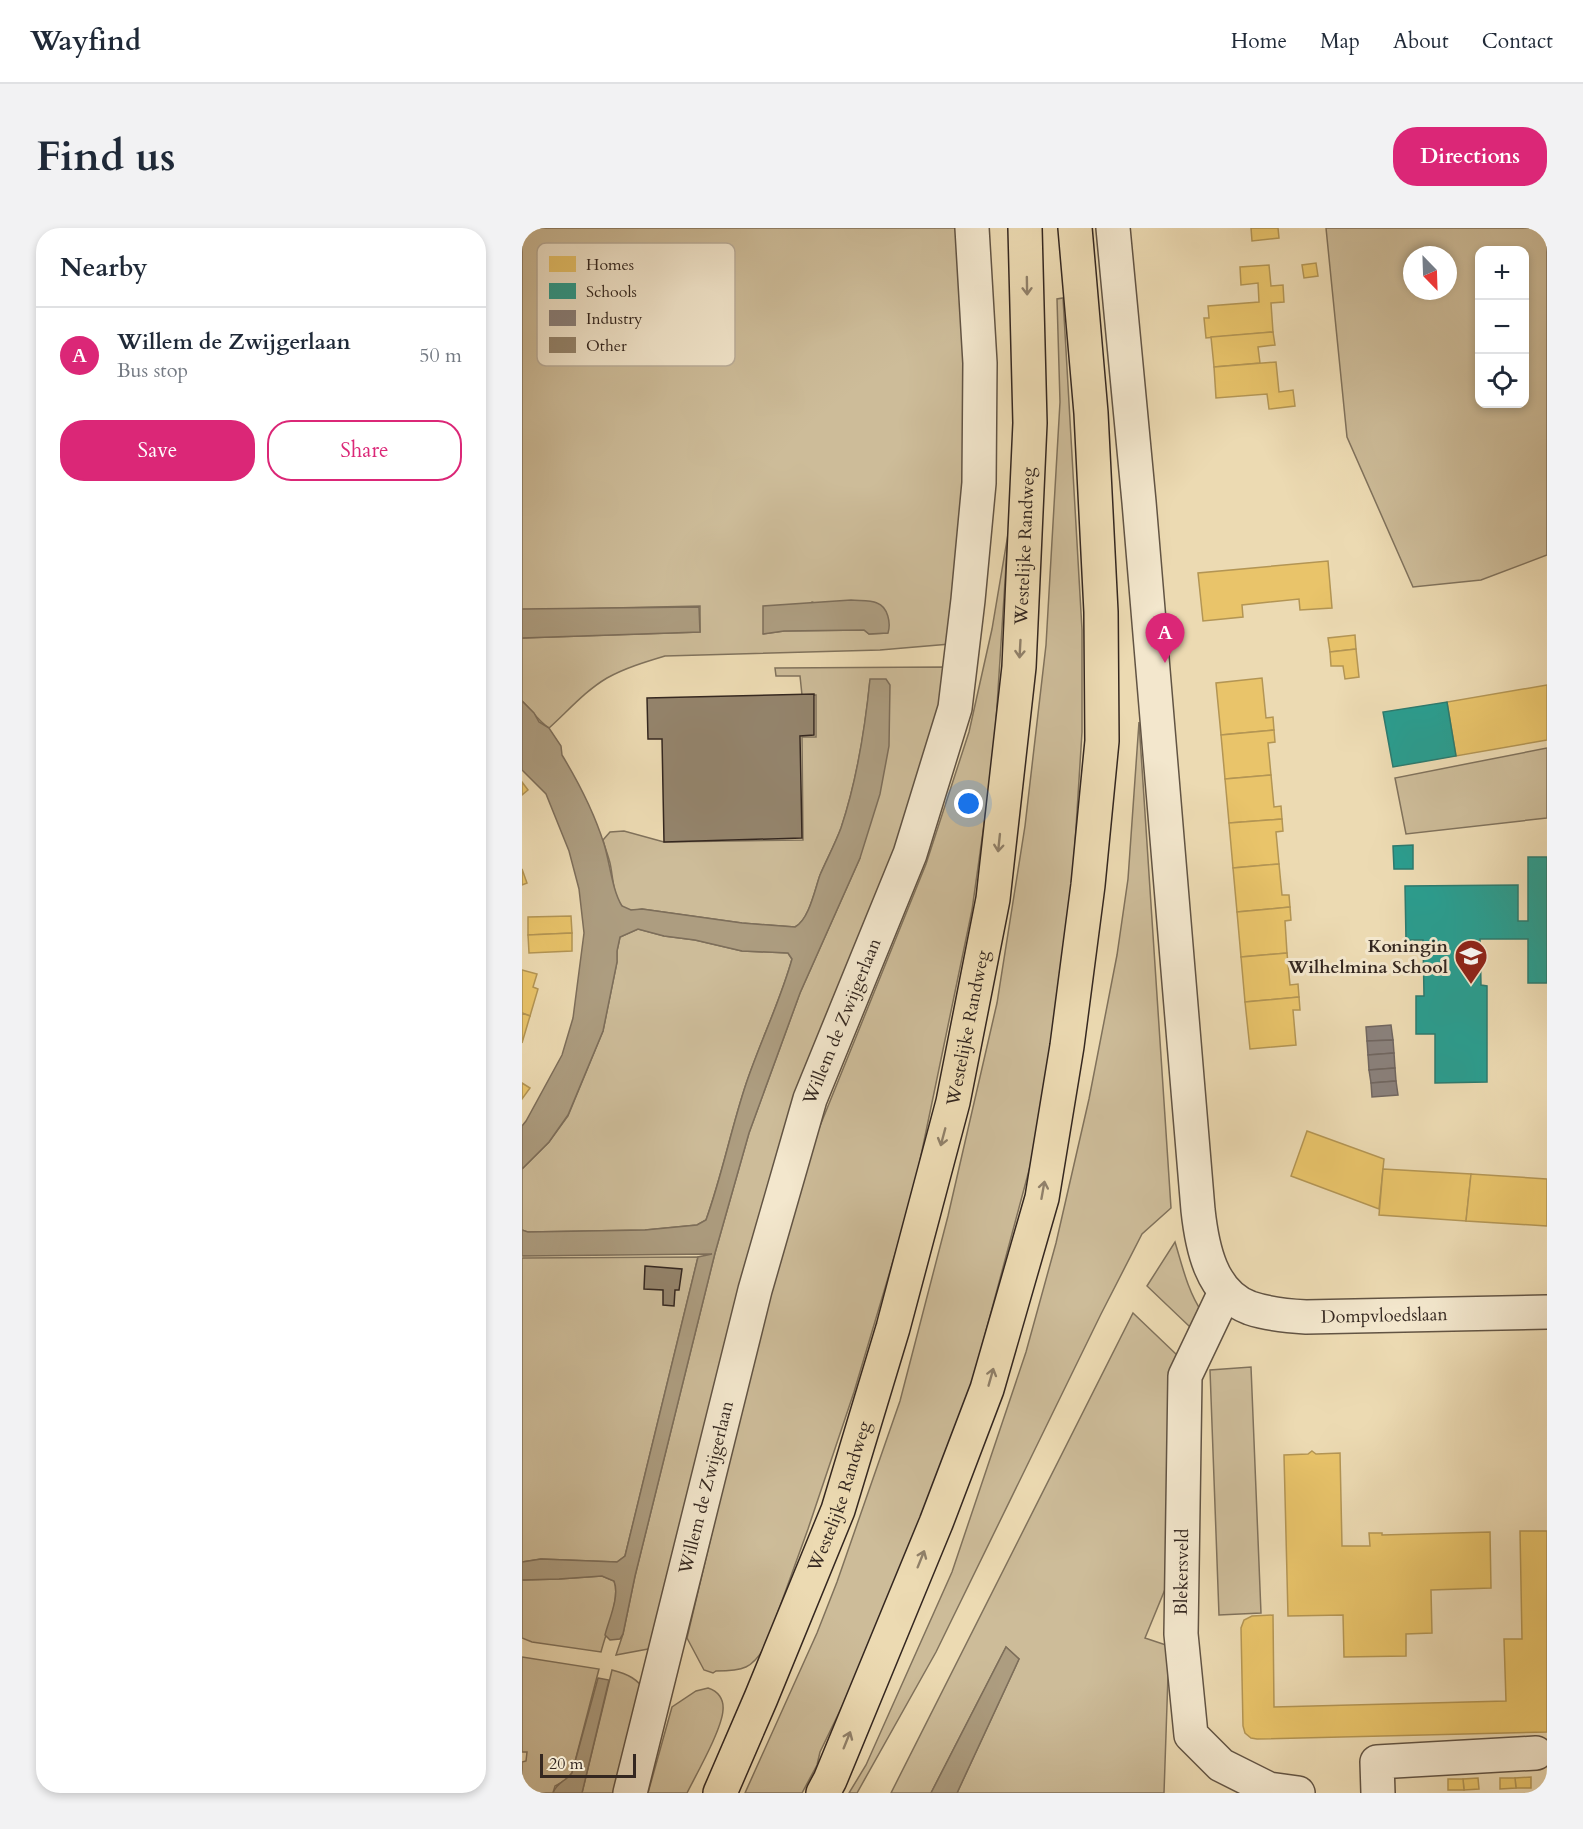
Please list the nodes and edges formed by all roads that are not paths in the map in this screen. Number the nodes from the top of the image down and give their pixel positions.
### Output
1 (972, 228) edge
2 (1025, 228) edge
3 (1075, 228) edge
4 (1113, 228) edge
5 (1225, 1292) junction
6 (1547, 1312) edge
7 (1536, 1753) dead end
8 (630, 1793) edge
9 (720, 1793) edge
10 (823, 1793) edge
11 (1299, 1793) edge
12 (1378, 1793) edge

1 - 8 street, Willem de Zwijgerlaan
2 -> 9 main road, Westelijke Randweg
10 -> 3 main road
4 - 5 street
5 - 6 street, Dompvloedslaan
5 - 11 street, Blekersveld
7 - 12 street

